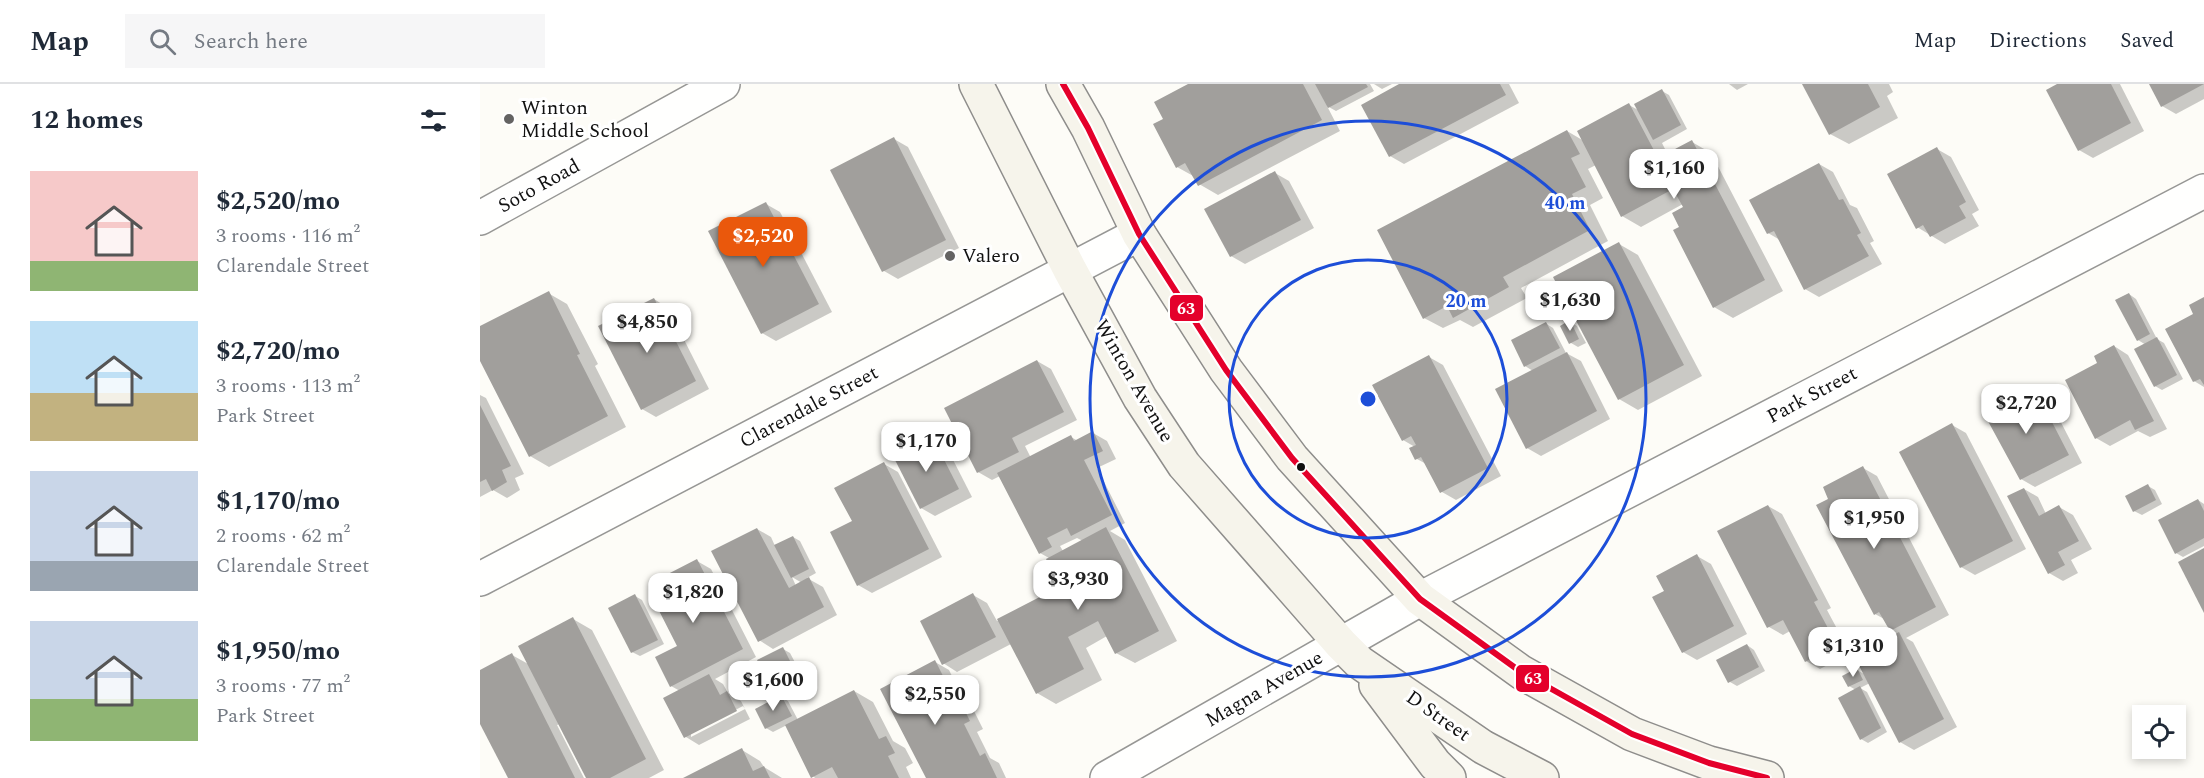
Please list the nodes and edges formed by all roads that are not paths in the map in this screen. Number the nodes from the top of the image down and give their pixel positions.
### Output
1 (723, 84) edge
2 (976, 84) edge
3 (1063, 84) edge
4 (2204, 191) edge
5 (480, 218) edge
6 (1138, 234) junction
7 (1070, 270) junction
8 (480, 579) edge
9 (1420, 599) junction
10 (1350, 653) junction
11 (1707, 771) edge
12 (1107, 778) edge
13 (1449, 778) edge
14 (1542, 778) edge
15 (1767, 778) edge

1 - 5 street, Soto Road
2 - 7 main road, Winton Avenue
3 - 6 main road
4 - 9 street, Park Street
6 - 7 street, Clarendale Street
6 - 9 main road
7 - 8 street, Clarendale Street
7 - 10 main road, Winton Avenue
9 - 10 street, Magna Avenue
9 - 11 main road
10 - 12 street, Magna Avenue
10 - 13 main road
10 - 14 main road, D Street
11 - 15 main road

